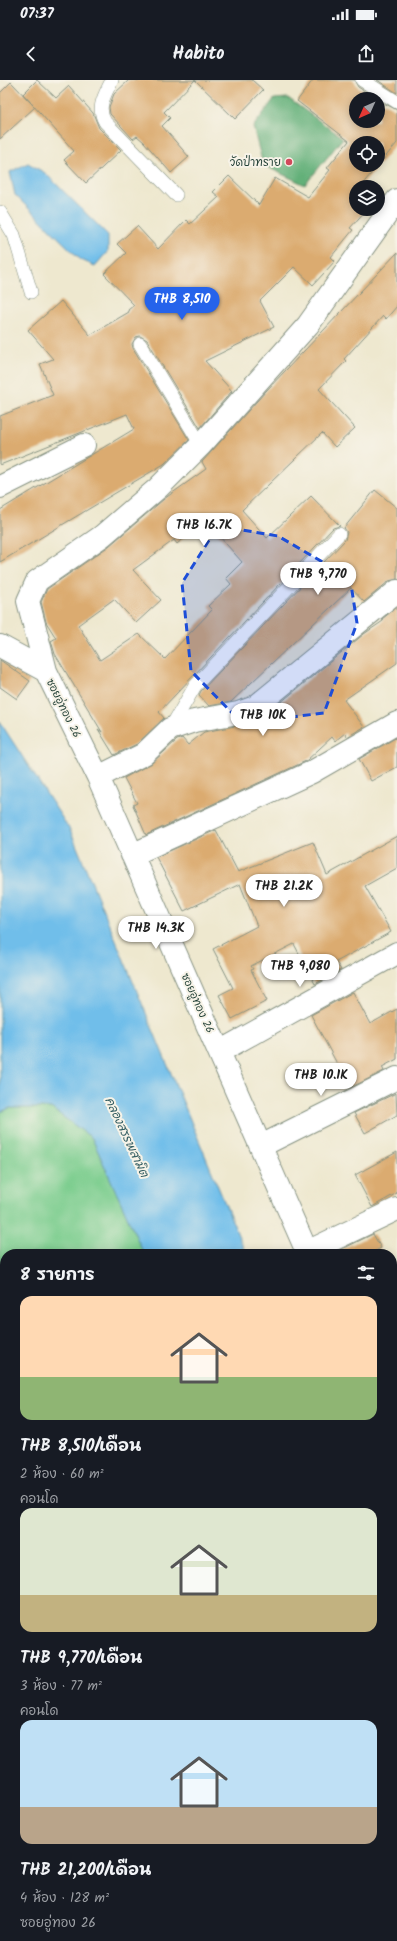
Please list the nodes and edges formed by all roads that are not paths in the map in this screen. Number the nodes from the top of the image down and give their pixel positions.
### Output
1 (112, 80) edge
2 (362, 80) edge
3 (397, 102) edge
4 (176, 195) dead end
5 (396, 207) edge
6 (0, 212) edge
7 (31, 292) dead end
8 (140, 344) dead end
9 (84, 445) dead end
10 (201, 445) junction
11 (0, 487) edge
12 (339, 534) dead end
13 (397, 591) edge
14 (0, 646) edge
15 (46, 671) junction
16 (397, 723) edge
17 (170, 729) junction
18 (98, 777) junction
19 (132, 855) junction
20 (397, 953) edge
21 (220, 1052) junction
22 (397, 1078) edge
23 (261, 1146) junction
24 (397, 1209) edge
25 (306, 1249) edge
26 (316, 1249) edge

1 - 4 lane
2 - 3 lane
5 - 10 street
6 - 7 lane
8 - 10 lane
9 - 11 street
10 - 15 street
12 - 17 lane
13 - 17 street
14 - 15 street, ซอยอู่ทอง 26
15 - 18 street, ซอยอู่ทอง 26
16 - 19 street
17 - 18 street
18 - 19 street, ซอยอู่ทอง 26
19 - 21 street, ซอยอู่ทอง 26
20 - 21 street
21 - 23 street, ซอยอู่ทอง 26
22 - 23 street
23 - 25 street, ซอยอู่ทอง 26
24 - 26 street

